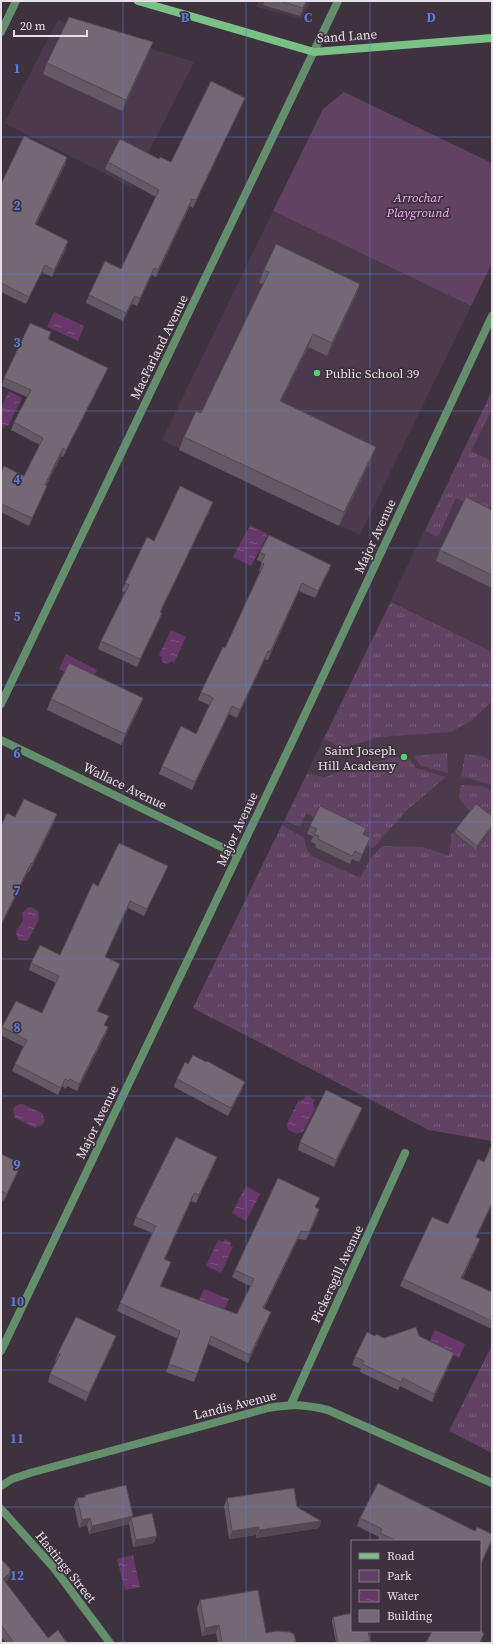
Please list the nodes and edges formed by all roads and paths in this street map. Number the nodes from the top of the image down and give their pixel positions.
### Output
1 (16, 1) edge
2 (138, 1) edge
3 (338, 1) edge
4 (1, 32) edge
5 (492, 38) edge
6 (314, 52) junction
7 (492, 316) edge
8 (1, 704) edge
9 (1, 740) edge
10 (238, 855) junction
11 (405, 1153) dead end
12 (1, 1351) edge
13 (291, 1404) junction
14 (492, 1483) edge
15 (1, 1486) edge
16 (1, 1509) edge
17 (110, 1643) edge

1 - 4 street
2 - 6 street, Sand Lane
3 - 6 street, MacFarland Avenue
5 - 6 street, Sand Lane
6 - 8 street, MacFarland Avenue
7 - 10 street, Major Avenue
9 - 10 street, Wallace Avenue
10 - 12 street, Major Avenue
11 - 13 street, Pickersgill Avenue
13 - 14 street, Landis Avenue
13 - 15 street, Landis Avenue
16 - 17 street, Hastings Street

